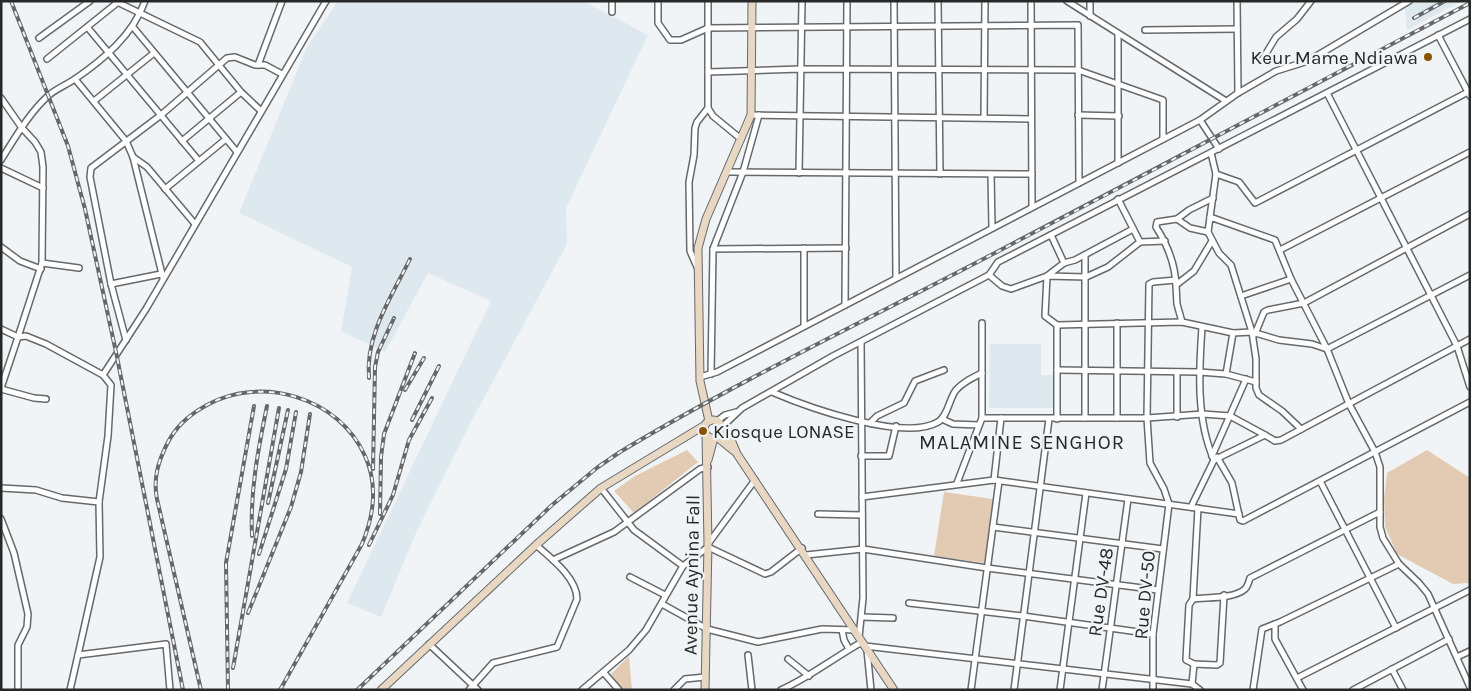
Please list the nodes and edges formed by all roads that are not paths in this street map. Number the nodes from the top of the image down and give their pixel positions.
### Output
1 (90, 1) edge
2 (145, 1) edge
3 (282, 1) edge
4 (326, 1) edge
5 (612, 1) edge
6 (658, 1) edge
7 (708, 1) edge
8 (752, 1) edge
9 (802, 1) edge
10 (847, 1) edge
11 (894, 1) edge
12 (938, 1) edge
13 (985, 1) edge
14 (1031, 1) edge
15 (1067, 1) edge
16 (1090, 1) edge
17 (1237, 1) edge
18 (1311, 1) edge
19 (1409, 1) edge
20 (116, 2) edge
21 (612, 12) dead end
22 (141, 14) junction
23 (1090, 16) junction
24 (1470, 19) edge
25 (1031, 25) junction
26 (894, 26) junction
27 (938, 26) junction
28 (984, 26) junction
29 (133, 27) junction
30 (802, 27) junction
31 (847, 27) junction
32 (88, 28) junction
33 (708, 28) junction
34 (752, 28) junction
35 (1237, 29) junction
36 (1145, 30) dead end
37 (1118, 34) junction
38 (1438, 35) junction
39 (39, 38) dead end
40 (108, 52) junction
41 (154, 53) junction
42 (46, 59) dead end
43 (1262, 60) dead end
44 (220, 65) junction
45 (258, 65) junction
46 (801, 69) junction
47 (847, 69) junction
48 (895, 69) junction
49 (939, 70) junction
50 (984, 70) junction
51 (1031, 70) junction
52 (1078, 70) junction
53 (751, 71) junction
54 (708, 72) junction
55 (282, 74) junction
56 (128, 76) junction
57 (75, 79) junction
58 (1119, 84) junction
59 (241, 92) junction
60 (186, 93) junction
61 (1238, 93) junction
62 (1327, 93) junction
63 (1469, 93) edge
64 (1, 98) edge
65 (94, 101) junction
66 (1226, 101) junction
67 (708, 108) junction
68 (261, 111) junction
69 (161, 115) junction
70 (755, 115) junction
71 (1078, 115) junction
72 (800, 116) junction
73 (846, 116) junction
74 (1119, 116) junction
75 (895, 117) junction
76 (209, 118) junction
77 (940, 118) junction
78 (984, 118) junction
79 (1032, 119) junction
80 (1200, 120) junction
81 (22, 128) junction
82 (226, 139) junction
83 (742, 139) junction
84 (1163, 139) junction
85 (126, 140) junction
86 (182, 141) junction
87 (1219, 149) junction
88 (1356, 150) junction
89 (237, 152) junction
90 (1470, 152) edge
91 (1211, 153) junction
92 (133, 157) junction
93 (1, 160) edge
94 (199, 161) junction
95 (1118, 163) junction
96 (1, 168) edge
97 (728, 172) junction
98 (742, 172) junction
99 (799, 173) junction
100 (846, 173) junction
101 (895, 174) junction
102 (940, 174) junction
103 (991, 174) junction
104 (1032, 174) junction
105 (1216, 174) junction
106 (1079, 183) junction
107 (43, 188) junction
108 (165, 189) junction
109 (1213, 198) junction
110 (1381, 198) junction
111 (1118, 199) junction
112 (1032, 207) junction
113 (1470, 214) edge
114 (1210, 217) junction
115 (1177, 219) junction
116 (195, 224) junction
117 (992, 228) junction
118 (1133, 229) junction
119 (1208, 232) junction
120 (1051, 235) junction
121 (1166, 241) junction
122 (1212, 241) junction
123 (1140, 242) junction
124 (1, 248) edge
125 (804, 248) junction
126 (846, 248) junction
127 (1406, 248) junction
128 (713, 249) junction
129 (1280, 250) junction
130 (1085, 255) junction
131 (1064, 263) junction
132 (41, 266) junction
133 (79, 268) dead end
134 (697, 268) junction
135 (989, 275) junction
136 (1470, 275) edge
137 (162, 276) junction
138 (1048, 276) junction
139 (1086, 277) junction
140 (896, 278) junction
141 (1290, 279) junction
142 (1176, 282) junction
143 (111, 284) junction
144 (1431, 295) junction
145 (1241, 296) junction
146 (1304, 303) junction
147 (845, 305) junction
148 (1147, 322) junction
149 (1182, 322) junction
150 (982, 323) dead end
151 (1117, 323) junction
152 (1086, 324) junction
153 (1057, 325) junction
154 (804, 326) junction
155 (1202, 327) junction
156 (1, 329) edge
157 (1233, 333) junction
158 (1254, 333) junction
159 (18, 337) junction
160 (1470, 339) edge
161 (126, 340) junction
162 (860, 342) junction
163 (1457, 346) junction
164 (1327, 348) junction
165 (944, 370) dead end
166 (1057, 370) junction
167 (1086, 371) junction
168 (1117, 371) junction
169 (1147, 372) junction
170 (1177, 372) junction
171 (1199, 372) junction
172 (982, 373) junction
173 (103, 374) junction
174 (711, 374) junction
175 (1226, 374) junction
176 (700, 377) junction
177 (1246, 379) junction
178 (1256, 382) junction
179 (1470, 387) edge
180 (1, 389) edge
181 (772, 392) junction
182 (46, 399) dead end
183 (1470, 402) edge
184 (1349, 404) junction
185 (1203, 414) junction
186 (1230, 416) junction
187 (1177, 417) junction
188 (982, 418) junction
189 (1001, 418) junction
190 (1085, 418) junction
191 (1117, 418) junction
192 (1147, 418) junction
193 (942, 419) junction
194 (1049, 419) junction
195 (1057, 419) junction
196 (861, 422) junction
197 (870, 423) junction
198 (979, 425) junction
199 (896, 426) junction
200 (1301, 429) junction
201 (713, 430) junction
202 (1265, 435) junction
203 (1375, 452) junction
204 (861, 456) junction
205 (1214, 458) junction
206 (708, 464) junction
207 (754, 480) junction
208 (996, 481) junction
209 (1320, 481) junction
210 (958, 484) junction
211 (1040, 486) junction
212 (1, 488) edge
213 (601, 488) junction
214 (1086, 493) junction
215 (862, 497) junction
216 (1128, 499) junction
217 (99, 502) junction
218 (1169, 504) junction
219 (1191, 507) junction
220 (1198, 508) junction
221 (1380, 512) junction
222 (818, 514) dead end
223 (1239, 514) junction
224 (862, 515) junction
225 (1, 519) edge
226 (627, 522) junction
227 (992, 527) junction
228 (1345, 528) junction
229 (1034, 532) junction
230 (1080, 538) junction
231 (1122, 544) junction
232 (536, 545) junction
233 (708, 546) junction
234 (802, 548) junction
235 (863, 549) junction
236 (1163, 549) junction
237 (806, 555) junction
238 (553, 560) junction
239 (1399, 564) junction
240 (682, 566) junction
241 (987, 568) junction
242 (1029, 573) junction
243 (630, 577) dead end
244 (1370, 577) junction
245 (1074, 579) junction
246 (1116, 584) junction
247 (1158, 590) junction
248 (1470, 590) edge
249 (665, 595) junction
250 (1224, 595) junction
251 (1194, 599) junction
252 (909, 603) dead end
253 (662, 604) junction
254 (1434, 608) junction
255 (982, 610) junction
256 (1023, 616) junction
257 (862, 617) junction
258 (894, 618) dead end
259 (1069, 622) junction
260 (1275, 624) junction
261 (707, 628) junction
262 (1396, 628) junction
263 (1110, 629) junction
264 (842, 630) junction
265 (1153, 634) junction
266 (1449, 639) junction
267 (861, 641) junction
268 (429, 644) junction
269 (849, 649) junction
270 (1470, 651) edge
271 (78, 655) junction
272 (748, 656) dead end
273 (1457, 657) junction
274 (788, 659) dead end
275 (975, 659) junction
276 (1017, 664) junction
277 (1194, 664) junction
278 (1062, 669) junction
279 (1392, 669) junction
280 (604, 673) junction
281 (1104, 674) junction
282 (809, 676) junction
283 (705, 677) junction
284 (1297, 678) junction
285 (1154, 679) junction
286 (1192, 684) junction
287 (471, 688) edge
288 (1470, 688) edge
289 (384, 689) edge
290 (18, 690) edge
291 (70, 690) edge
292 (170, 690) edge
293 (478, 690) edge
294 (582, 690) edge
295 (619, 690) edge
296 (674, 690) edge
297 (705, 690) edge
298 (752, 690) edge
299 (781, 690) edge
300 (870, 690) edge
301 (894, 690) edge
302 (971, 690) edge
303 (1014, 690) edge
304 (1060, 690) edge
305 (1102, 690) edge
306 (1153, 690) edge
307 (1200, 690) edge
308 (1253, 690) edge
309 (1303, 690) edge
310 (1353, 690) edge
311 (1403, 690) edge

1 - 39 street
2 - 22 street
3 - 45 street
4 - 55 street
5 - 21 street
6 - 33 street
7 - 33 street
8 - 34 street
9 - 30 street
10 - 31 street
11 - 26 street
12 - 27 street
13 - 28 street
14 - 25 street
15 - 23 street
16 - 23 street
17 - 35 street
18 - 43 street
19 - 61 street
20 - 22 street
20 - 32 street
22 - 29 street
22 - 44 street
23 - 37 street
24 - 38 street
25 - 28 street
25 - 51 street
25 - 52 street
26 - 27 street
26 - 31 street
26 - 48 street
27 - 28 street
27 - 49 street
28 - 50 street
29 - 40 street
29 - 41 street
30 - 31 street
30 - 34 street
30 - 46 street
31 - 47 street
32 - 40 street
32 - 42 street
33 - 34 street
33 - 54 street
34 - 53 street
35 - 36 street
35 - 61 street
37 - 58 street
37 - 66 street
38 - 62 street
38 - 63 street
40 - 56 street
40 - 57 street
41 - 56 street
41 - 60 street
44 - 45 street
44 - 59 street
44 - 60 street
45 - 55 street
46 - 47 street
46 - 53 street
46 - 72 street
47 - 48 street
47 - 73 street
48 - 49 street
48 - 75 street
49 - 50 street
49 - 77 street
50 - 51 street
50 - 78 street
51 - 52 street
51 - 79 street
52 - 58 street
52 - 71 street
53 - 54 street
53 - 70 street
54 - 67 street
55 - 68 street
56 - 65 street
56 - 69 street
57 - 65 street
57 - 81 street
58 - 74 street
58 - 84 street
59 - 68 street
59 - 76 street
60 - 69 street
60 - 76 street
61 - 66 street
62 - 87 street
62 - 88 street
63 - 88 street
64 - 81 street
65 - 85 street
66 - 80 street
67 - 83 street
67 - 134 street
68 - 89 street
69 - 85 street
69 - 86 street
70 - 72 street
70 - 83 street, Avenue Aynina Fall
70 - 98 street
71 - 74 street
71 - 106 street
72 - 73 street
72 - 99 street
73 - 75 street
73 - 100 street
74 - 95 street
75 - 77 street
75 - 101 street
76 - 82 street
76 - 86 street
77 - 78 street
77 - 102 street
78 - 79 street
79 - 104 street
80 - 84 street
80 - 87 street
81 - 93 street
81 - 107 street
82 - 89 street
82 - 94 street
83 - 97 street, Avenue Aynina Fall
84 - 95 street
85 - 92 street
85 - 143 street
86 - 94 street
87 - 91 street
88 - 105 street
88 - 110 street
89 - 116 street
90 - 110 street
91 - 105 street
91 - 111 street
92 - 108 street
92 - 137 street
94 - 108 street
95 - 106 street
96 - 107 street
97 - 98 street
97 - 134 street, Avenue Aynina Fall
98 - 99 street
98 - 128 street
99 - 100 street
100 - 101 street
100 - 126 street
101 - 102 street
101 - 140 street
102 - 103 street
103 - 104 street
103 - 117 street
104 - 112 street
105 - 109 street
106 - 112 street
107 - 132 street
108 - 116 street
109 - 114 street
109 - 115 street
110 - 127 street
110 - 129 street
111 - 118 street
111 - 120 street
112 - 117 street
113 - 127 street
114 - 119 street
114 - 129 street
115 - 119 street
115 - 121 street
116 - 137 street
117 - 140 street
118 - 123 street
118 - 130 street
119 - 122 street
120 - 131 street
120 - 135 street
121 - 123 street
121 - 142 street
122 - 142 street
122 - 145 street
123 - 139 street
124 - 132 street
125 - 126 street
125 - 128 street
125 - 154 street
126 - 147 street
127 - 144 street
127 - 146 street
128 - 174 street
129 - 141 street
130 - 131 street
130 - 139 street
131 - 138 street
132 - 133 street
132 - 159 street
134 - 176 street, Avenue Aynina Fall
135 - 138 street
135 - 162 street
136 - 144 street
137 - 143 street
137 - 161 street
138 - 139 street
138 - 153 street
139 - 152 street
140 - 147 street
141 - 145 street
141 - 146 street
142 - 148 street
142 - 149 street
143 - 161 street
144 - 163 street
144 - 164 street
145 - 158 street
146 - 158 street
146 - 164 street
147 - 154 street
148 - 149 street
148 - 151 street
148 - 169 street
149 - 155 street
150 - 172 street
151 - 152 street
151 - 168 street
152 - 153 street
152 - 167 street
153 - 166 street
154 - 174 street
155 - 157 street
155 - 171 street
156 - 159 street
157 - 158 street
157 - 175 street
158 - 164 street
158 - 178 street
159 - 173 street
159 - 180 street
160 - 163 street
161 - 173 street
162 - 181 street
162 - 196 street
163 - 179 street
163 - 184 street
164 - 184 street
165 - 197 street
166 - 167 street
166 - 195 street
167 - 168 street
167 - 190 street
168 - 169 street
168 - 191 street
169 - 170 street
169 - 192 street
170 - 171 street
170 - 187 street
171 - 175 street
171 - 185 street
172 - 188 street
172 - 193 street
173 - 217 street
174 - 176 street
175 - 177 street
176 - 201 street, Avenue Aynina Fall
177 - 178 street
177 - 186 street
178 - 200 street
180 - 182 street
181 - 196 street
181 - 201 street
183 - 203 street
184 - 200 street
184 - 203 street
185 - 186 street
185 - 187 street
185 - 205 street
186 - 202 street
186 - 205 street
187 - 192 street
188 - 189 street
188 - 198 street
189 - 194 street
189 - 208 street
190 - 191 street
190 - 195 street
191 - 192 street
192 - 218 street
193 - 198 street
193 - 199 street
194 - 195 street
194 - 211 street
196 - 197 street
196 - 204 street
197 - 199 street
198 - 210 street
199 - 204 street
200 - 202 street
201 - 206 street, Avenue Aynina Fall
201 - 207 street
201 - 213 street
202 - 205 street
203 - 209 street
203 - 221 street
204 - 215 street
205 - 219 street
205 - 223 street
206 - 226 street
206 - 233 street, Avenue Aynina Fall
207 - 233 street
207 - 234 street
208 - 210 street
208 - 211 street
208 - 227 street
209 - 223 street
209 - 228 street
210 - 215 street
211 - 214 street
211 - 229 street
212 - 217 street
213 - 226 street
213 - 232 street
214 - 216 street
214 - 230 street
215 - 224 street
216 - 218 street
216 - 231 street, Rue DV-48
217 - 271 street
218 - 219 street
218 - 236 street, Rue DV-50
219 - 220 street
220 - 223 street
220 - 251 street
221 - 228 street
221 - 239 street
222 - 224 street
224 - 235 street
225 - 290 street
226 - 238 street
226 - 240 street
227 - 229 street
227 - 241 street
228 - 244 street
228 - 250 street
229 - 230 street
229 - 242 street
230 - 231 street
230 - 245 street
231 - 236 street
231 - 246 street, Rue DV-48
232 - 238 street
232 - 268 street
233 - 234 street
233 - 240 street
233 - 261 street, Avenue Aynina Fall
234 - 237 street
235 - 237 street
235 - 241 street
235 - 257 street
236 - 247 street, Rue DV-50
237 - 267 street
238 - 287 street
239 - 244 street
239 - 254 street
240 - 249 street
241 - 242 street
241 - 255 street
242 - 245 street
242 - 256 street
243 - 249 street
244 - 260 street
244 - 262 street
245 - 246 street
245 - 259 street
246 - 247 street
246 - 263 street, Rue DV-48
247 - 265 street, Rue DV-50
248 - 254 street
249 - 253 street
250 - 251 street
250 - 277 street
251 - 277 street
252 - 255 street
253 - 261 street
253 - 280 street
254 - 262 street
254 - 266 street
255 - 256 street
255 - 275 street
256 - 259 street
256 - 276 street
257 - 258 street
257 - 267 street
259 - 263 street
259 - 278 street
260 - 284 street
260 - 308 street
261 - 264 street
261 - 283 street, Avenue Aynina Fall
262 - 284 street
263 - 265 street
263 - 281 street, Rue DV-48
264 - 267 street
264 - 269 street
265 - 285 street, Rue DV-50
266 - 273 street
266 - 279 street
267 - 269 street
267 - 275 street
267 - 300 street
267 - 301 street
268 - 287 street
268 - 289 street
269 - 282 street
270 - 273 street
271 - 291 street
271 - 292 street
272 - 298 street
273 - 288 street
274 - 282 street
275 - 276 street
275 - 302 street
276 - 278 street
276 - 303 street
277 - 286 street
278 - 281 street
278 - 304 street
279 - 310 street
279 - 311 street
280 - 294 street
280 - 295 street
281 - 285 street
281 - 305 street, Rue DV-48
282 - 299 street
283 - 296 street
283 - 297 street, Avenue Aynina Fall
284 - 309 street
285 - 286 street
285 - 306 street, Rue DV-50
286 - 307 street
287 - 293 street

